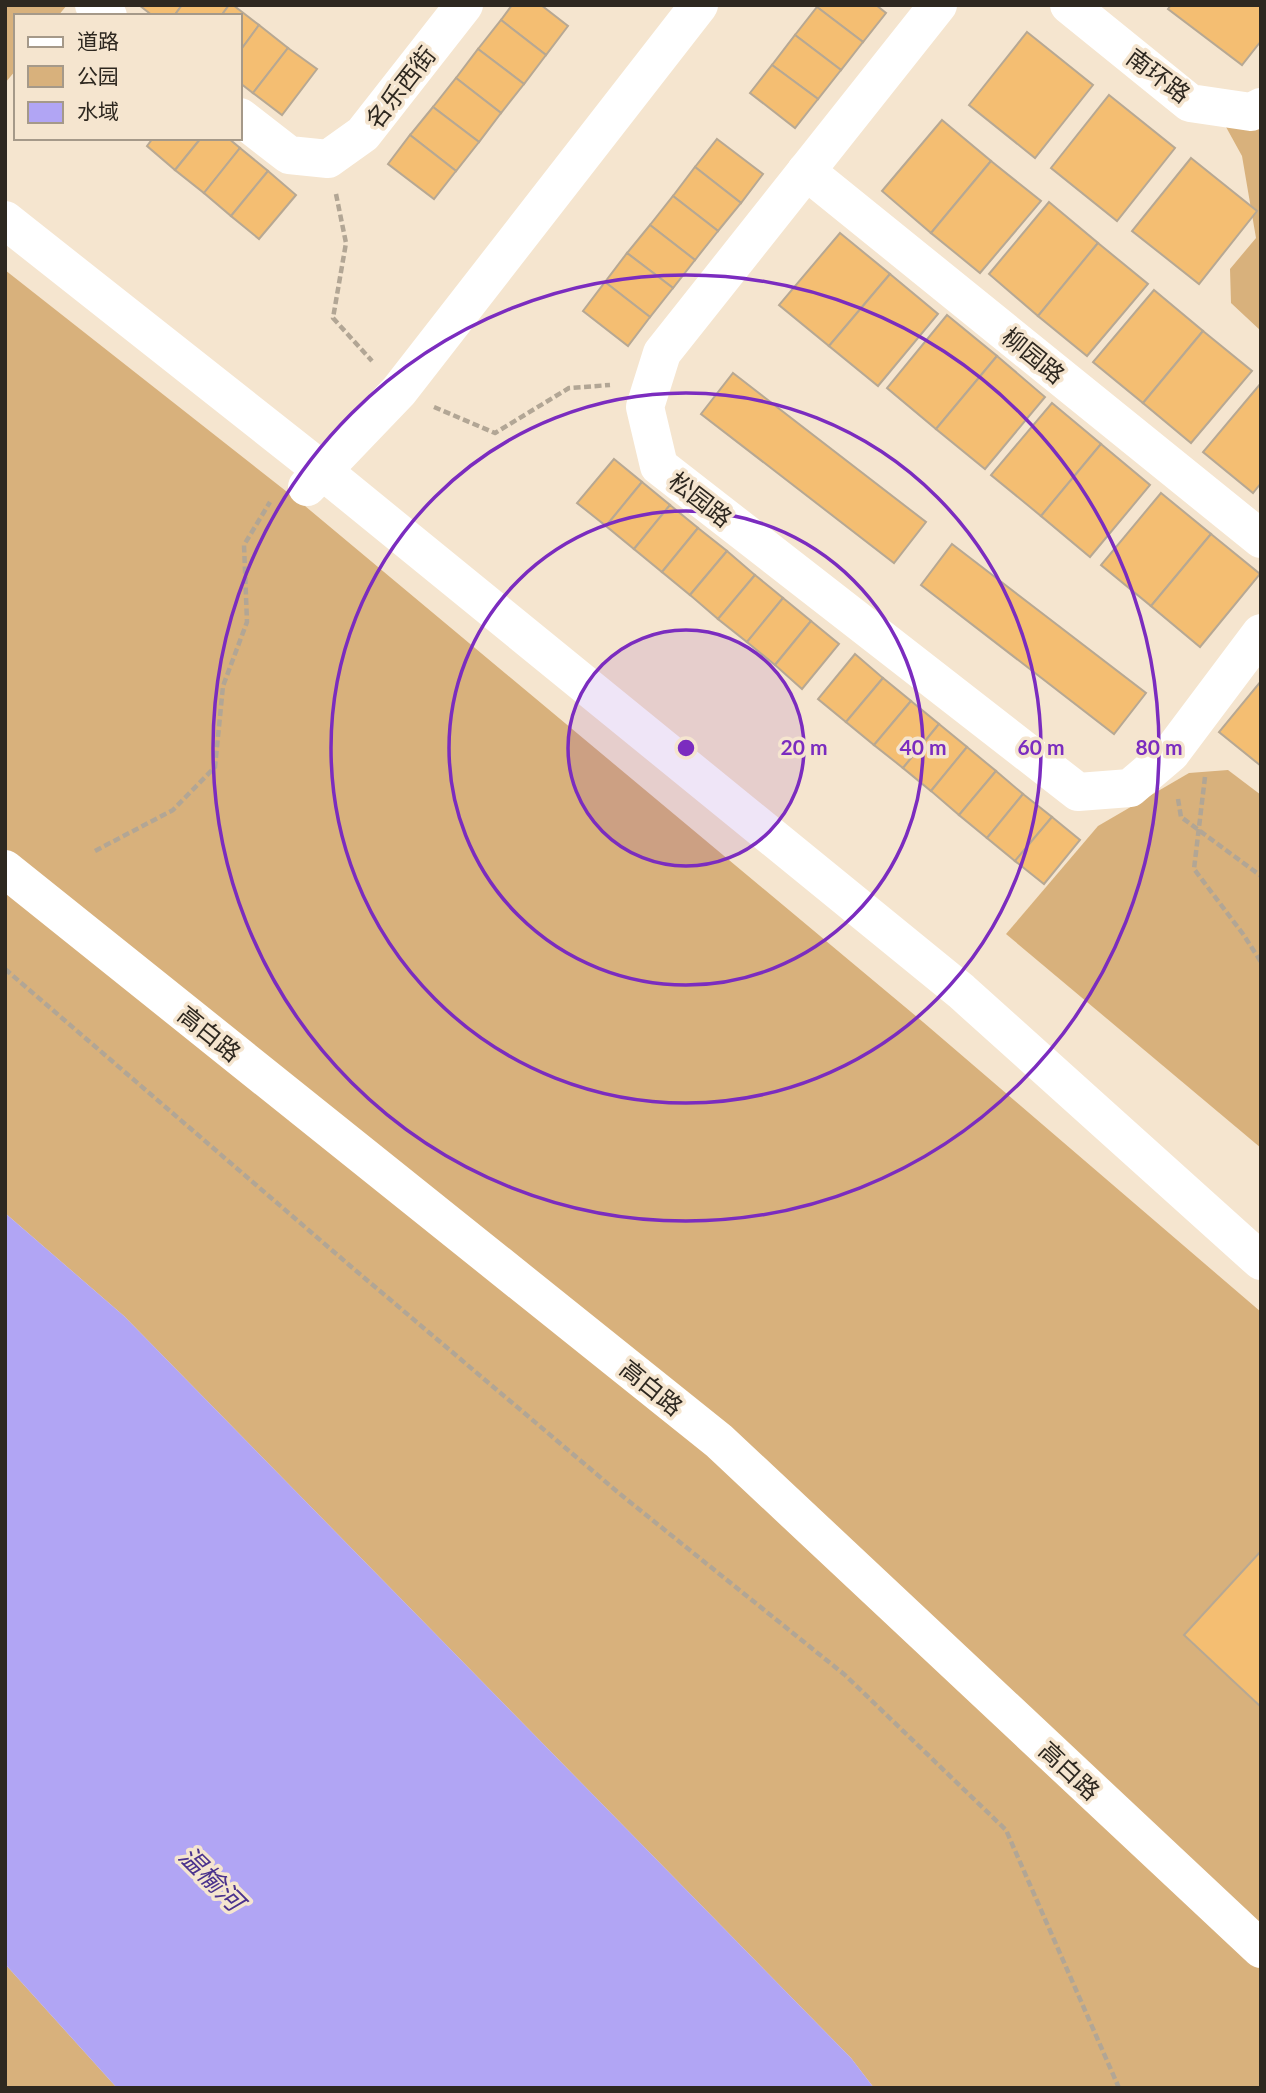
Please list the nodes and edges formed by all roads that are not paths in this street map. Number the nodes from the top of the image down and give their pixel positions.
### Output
1 (464, 5) edge
2 (699, 5) edge
3 (938, 5) edge
4 (1069, 5) edge
5 (1261, 107) edge
6 (242, 119) edge
7 (806, 171) junction
8 (5, 220) edge
9 (315, 480) junction
10 (1261, 539) edge
11 (1261, 633) edge
12 (5, 869) edge
13 (1261, 1261) edge
14 (1261, 1950) edge

1 - 6 street, 名乐西街
2 - 9 street
3 - 7 street, 松园路
4 - 5 street, 南环路
7 - 10 street, 柳园路
7 - 11 street, 松园路
8 - 9 street
9 - 13 street
12 - 14 street, 高白路

